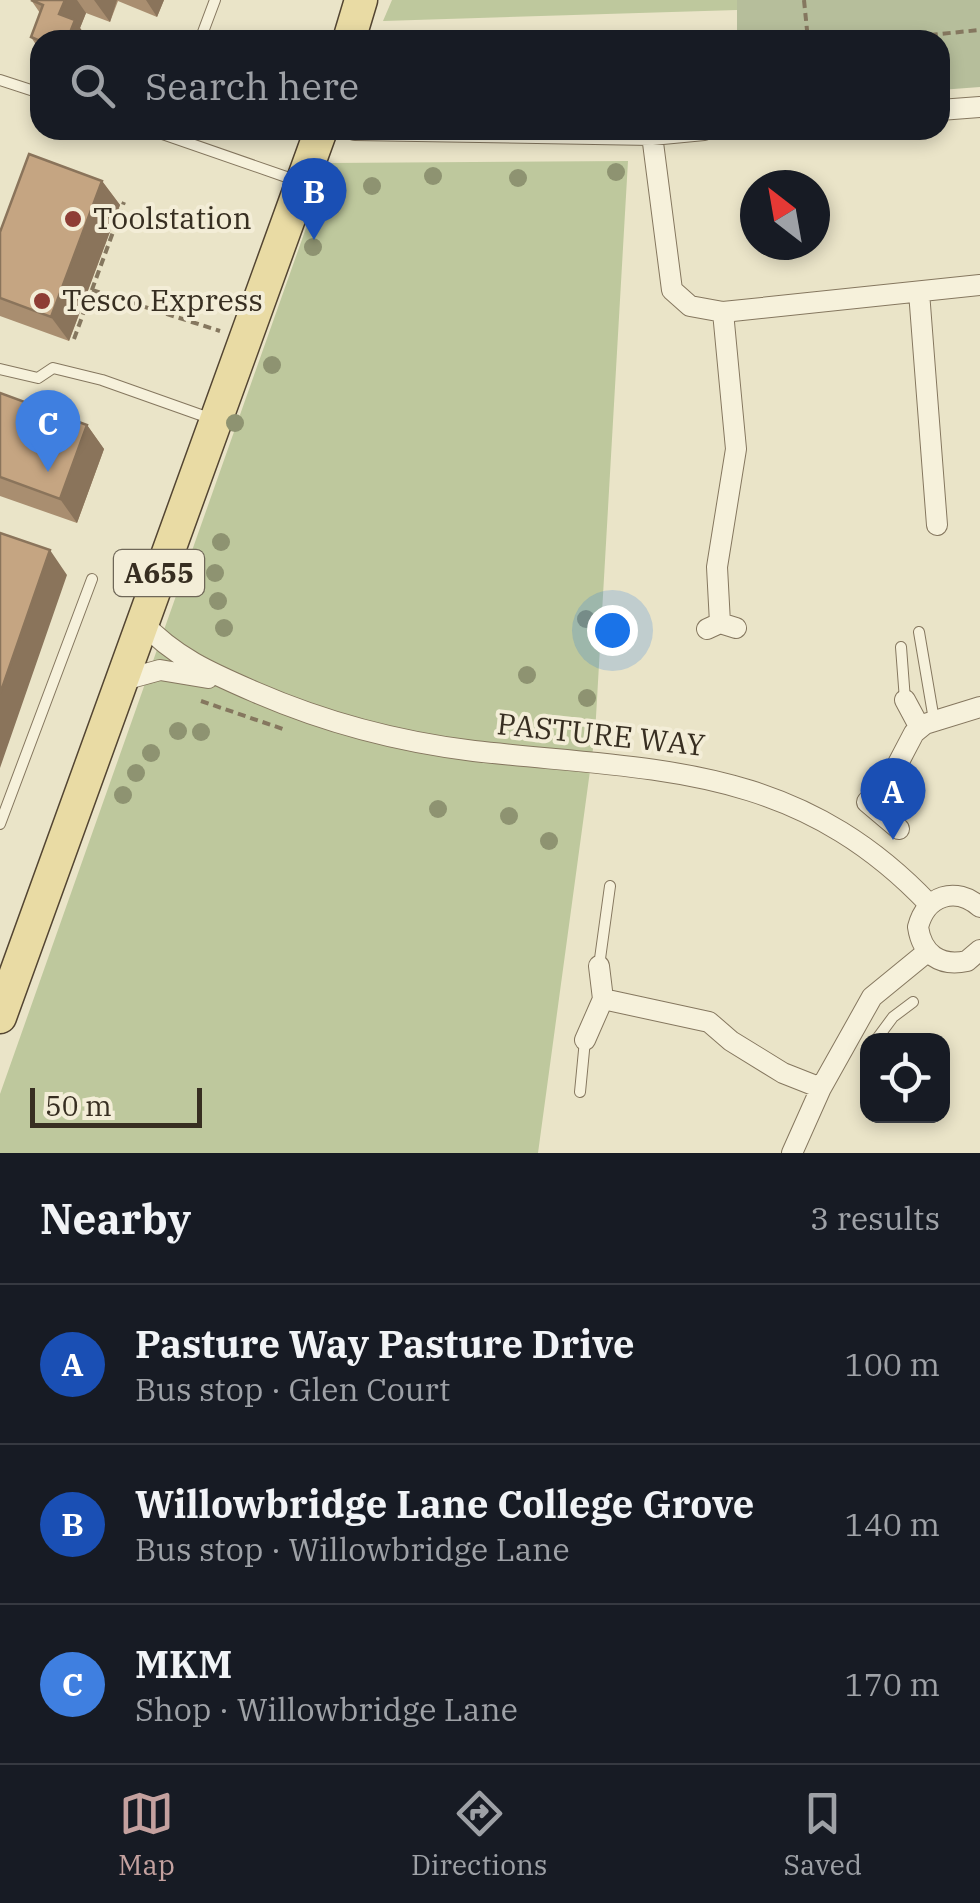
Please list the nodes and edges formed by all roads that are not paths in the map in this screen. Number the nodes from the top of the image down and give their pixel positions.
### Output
1 (215, 0) edge
2 (361, 0) edge
3 (204, 30) edge
4 (352, 30) edge
5 (0, 80) edge
6 (30, 90) edge
7 (980, 107) edge
8 (950, 109) edge
9 (188, 140) edge
10 (317, 140) edge
11 (653, 140) edge
12 (301, 182) junction
13 (980, 285) edge
14 (919, 292) junction
15 (723, 312) junction
16 (0, 369) edge
17 (214, 419) junction
18 (936, 528) dead end
19 (92, 579) dead end
20 (141, 621) junction
21 (721, 627) dead end
22 (919, 632) dead end
23 (901, 648) dead end
24 (120, 681) junction
25 (239, 685) junction
26 (905, 700) joint
27 (980, 707) edge
28 (927, 725) junction
29 (0, 824) edge
30 (899, 829) dead end
31 (610, 886) dead end
32 (928, 904) junction
33 (980, 908) edge
34 (927, 952) junction
35 (979, 955) edge
36 (599, 966) joint
37 (872, 997) junction
38 (603, 999) junction
39 (913, 1002) dead end
40 (0, 1017) edge
41 (893, 1017) junction
42 (881, 1033) edge
43 (585, 1040) joint
44 (820, 1088) junction
45 (580, 1092) dead end
46 (792, 1153) edge

1 - 3 lane
2 - 4 main road
5 - 6 lane
7 - 8 street
9 - 12 lane
10 - 12 main road, A655
11 - 15 street
12 - 17 main road, A655
13 - 14 street
14 - 15 street
14 - 18 street
15 - 21 street
16 - 17 lane
17 - 20 main road, A655
19 - 29 lane
20 - 24 main road, A655
20 - 25 street, PASTURE WAY
22 - 28 lane
23 - 26 lane
24 - 25 street, PASTURE WAY
24 - 40 main road, A655
25 - 32 street, PASTURE WAY
26 - 28 street
27 - 28 street
28 - 30 street
31 - 36 lane
32 - 33 street
32 - 34 street
34 - 35 street
34 - 37 street
36 - 38 street
37 - 41 lane
37 - 44 street
38 - 43 street
38 - 44 street
39 - 41 lane
41 - 42 lane
43 - 45 lane
44 - 46 street

